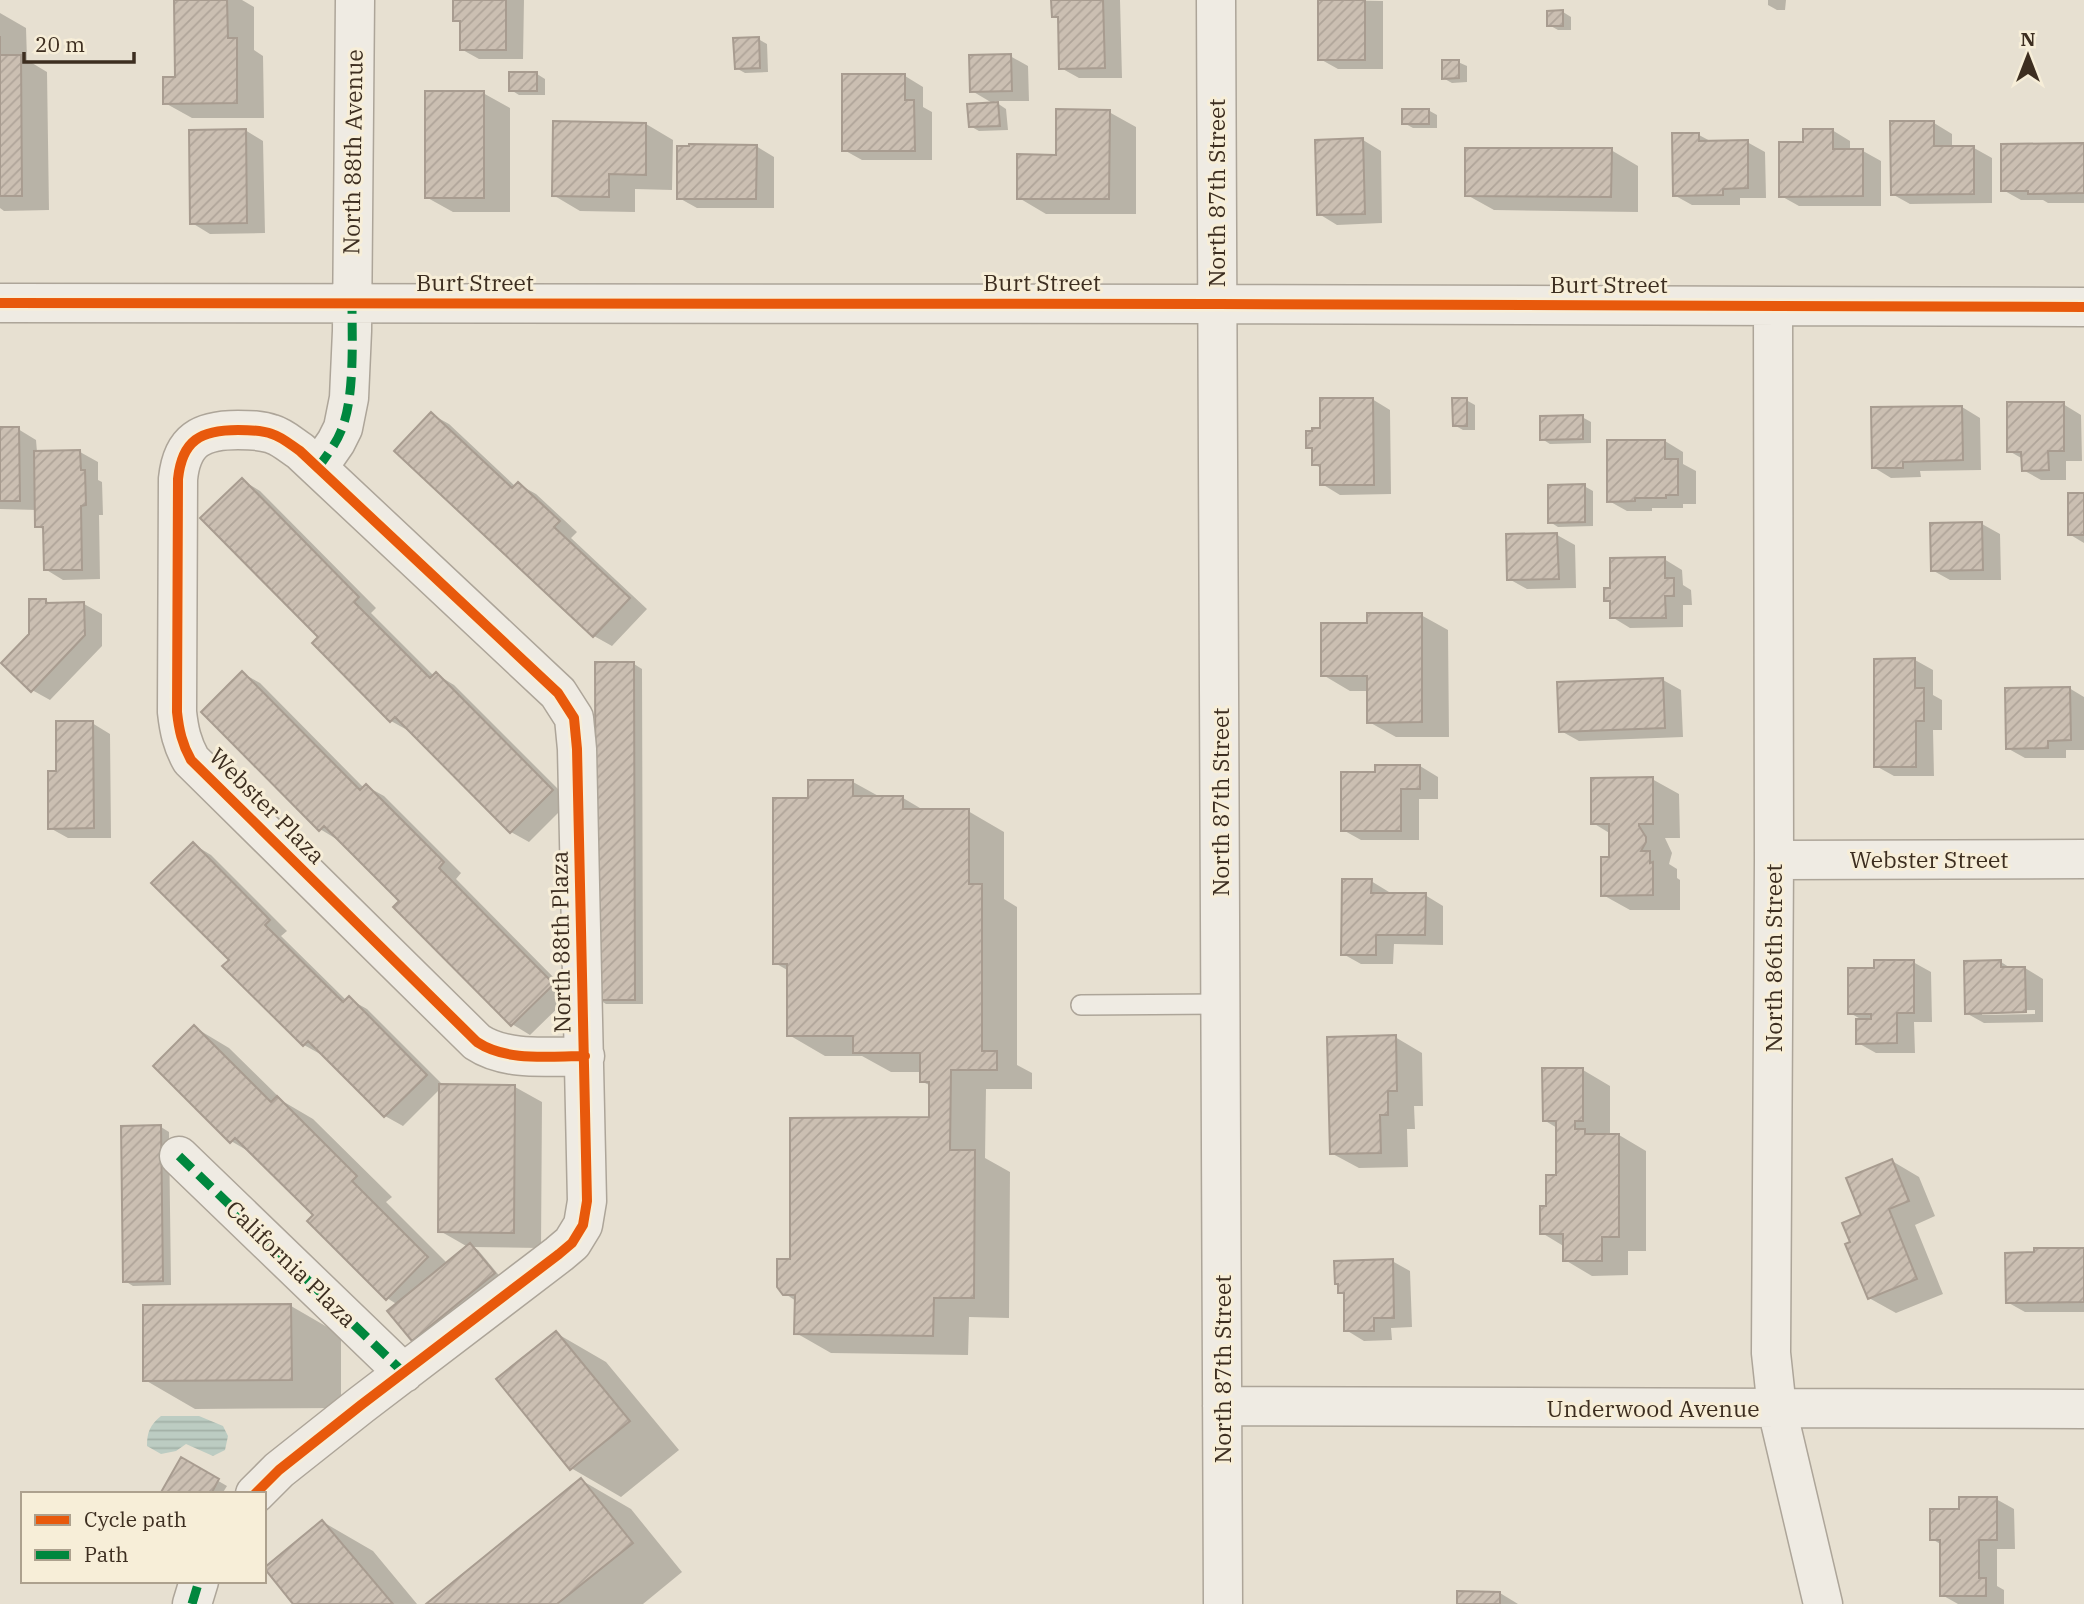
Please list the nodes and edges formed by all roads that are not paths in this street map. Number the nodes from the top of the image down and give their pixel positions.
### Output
1 (355, 0) edge
2 (1216, 0) edge
3 (0, 303) edge
4 (352, 304) junction
5 (1218, 304) junction
6 (1773, 307) junction
7 (2084, 307) edge
8 (318, 468) junction
9 (2084, 859) edge
10 (1774, 860) junction
11 (1222, 1004) junction
12 (1081, 1005) dead end
13 (585, 1056) junction
14 (179, 1156) dead end
15 (404, 1373) junction
16 (1223, 1406) junction
17 (1777, 1409) junction
18 (2084, 1409) edge
19 (258, 1492) edge
20 (198, 1583) edge
21 (192, 1604) edge
22 (1223, 1604) edge
23 (1824, 1604) edge

1 - 4 street, North 88th Avenue
2 - 5 street, North 87th Street
3 - 4 street, Burt Street
4 - 5 street, Burt Street
4 - 8 street
5 - 6 street, Burt Street
5 - 11 street, North 87th Street
6 - 7 street, Burt Street
6 - 10 street, North 86th Street
8 - 13 street, North 88th Plaza
8 - 13 street, Webster Plaza
9 - 10 street, Webster Street
10 - 17 street, North 86th Street
11 - 12 lane
11 - 16 street, North 87th Street
13 - 15 street, North 88th Plaza
14 - 15 street, California Plaza
15 - 19 street, North 88th Plaza
16 - 17 street, Underwood Avenue
16 - 22 street, North 87th Street
17 - 18 street, Underwood Avenue
17 - 23 street, North 86th Street
20 - 21 street

